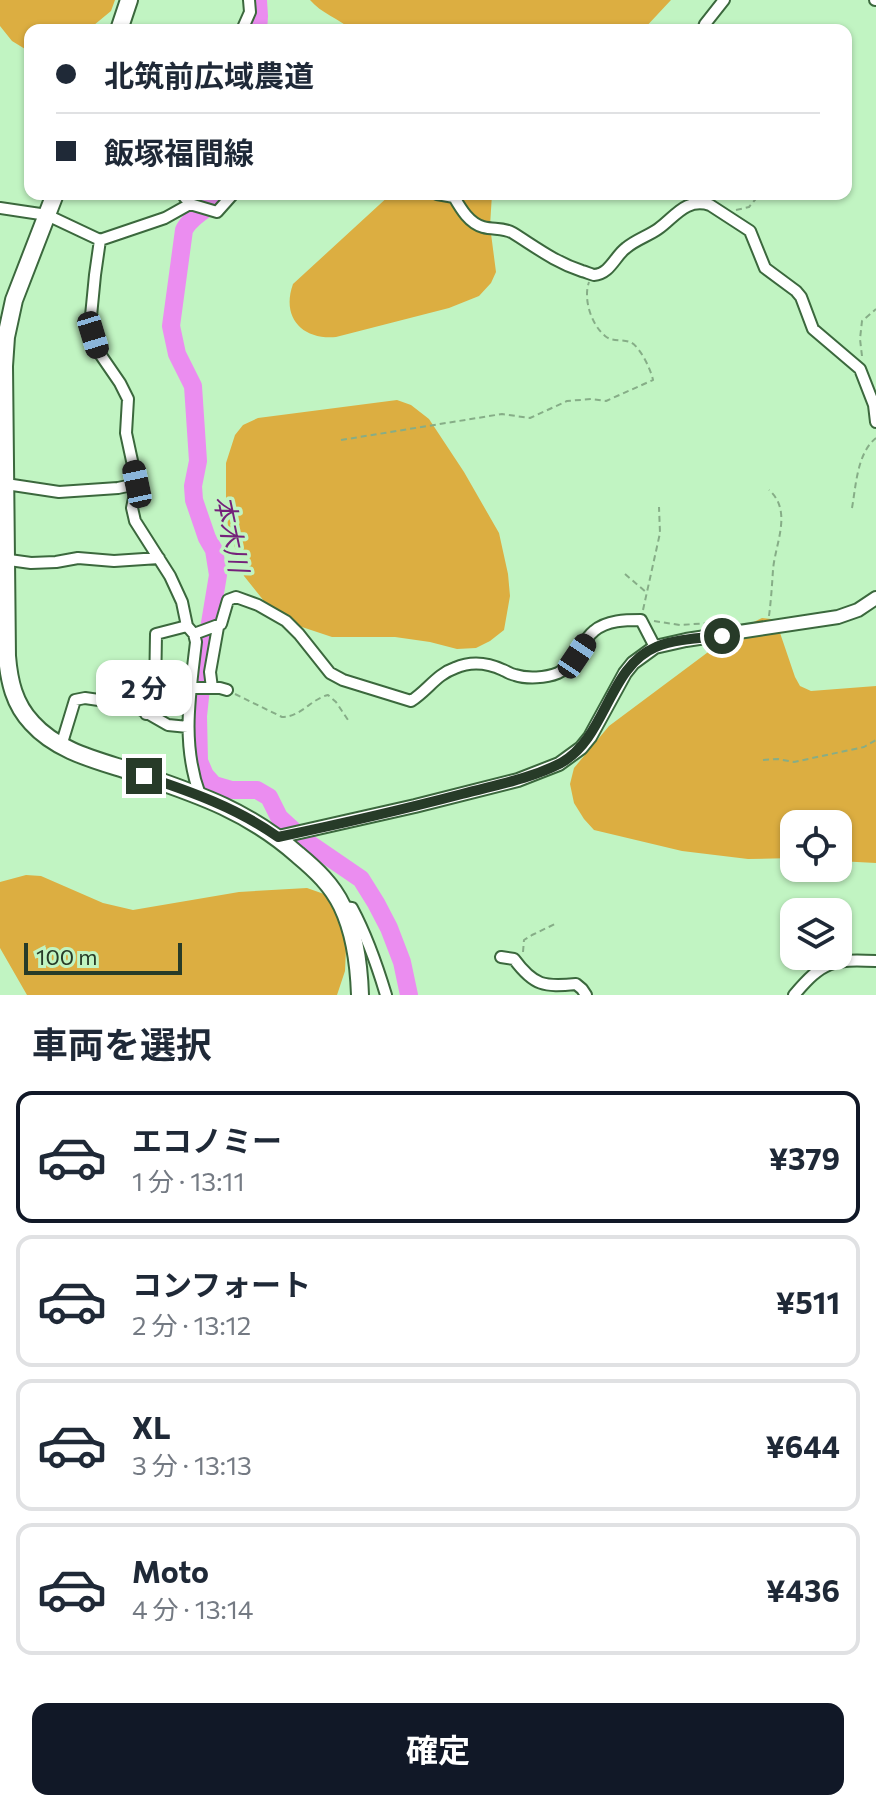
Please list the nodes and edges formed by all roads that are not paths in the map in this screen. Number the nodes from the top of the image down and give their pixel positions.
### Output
1 (129, 0) edge
2 (249, 0) edge
3 (724, 0) edge
4 (121, 24) edge
5 (245, 24) edge
6 (705, 24) edge
7 (53, 200) edge
8 (187, 200) edge
9 (228, 200) edge
10 (457, 200) edge
11 (190, 204) junction
12 (0, 208) edge
13 (47, 215) junction
14 (100, 240) junction
15 (3, 416) edge
16 (876, 422) edge
17 (6, 484) junction
18 (137, 484) junction
19 (159, 558) junction
20 (4, 559) edge
21 (876, 598) edge
22 (218, 627) junction
23 (190, 630) junction
24 (655, 647) junction
25 (3, 655) edge
26 (191, 688) junction
27 (212, 688) junction
28 (227, 690) road end
29 (146, 714) junction
30 (188, 727) junction
31 (61, 746) junction
32 (200, 795) junction
33 (286, 836) junction
34 (343, 907) junction
35 (501, 957) dead end
36 (876, 961) edge
37 (360, 995) edge
38 (386, 995) edge
39 (586, 995) edge
40 (794, 995) edge

1 - 4 main road
2 - 5 street
3 - 6 street
7 - 13 main road
8 - 11 street
9 - 11 street
10 - 16 street
11 - 14 street
12 - 13 street
13 - 14 street
13 - 15 main road
14 - 18 street
15 - 17 main road
17 - 18 street
17 - 20 main road
18 - 19 street
19 - 20 street
19 - 23 street
20 - 25 main road
21 - 24 street
22 - 23 street
22 - 24 street
22 - 27 street
23 - 26 street
23 - 29 street
24 - 33 street
25 - 31 main road
26 - 27 street
26 - 30 street
27 - 28 street
29 - 30 street
29 - 31 street
30 - 32 street
31 - 32 main road
32 - 33 main road
33 - 34 main road
34 - 37 main road
34 - 38 street
35 - 39 street
36 - 40 street

